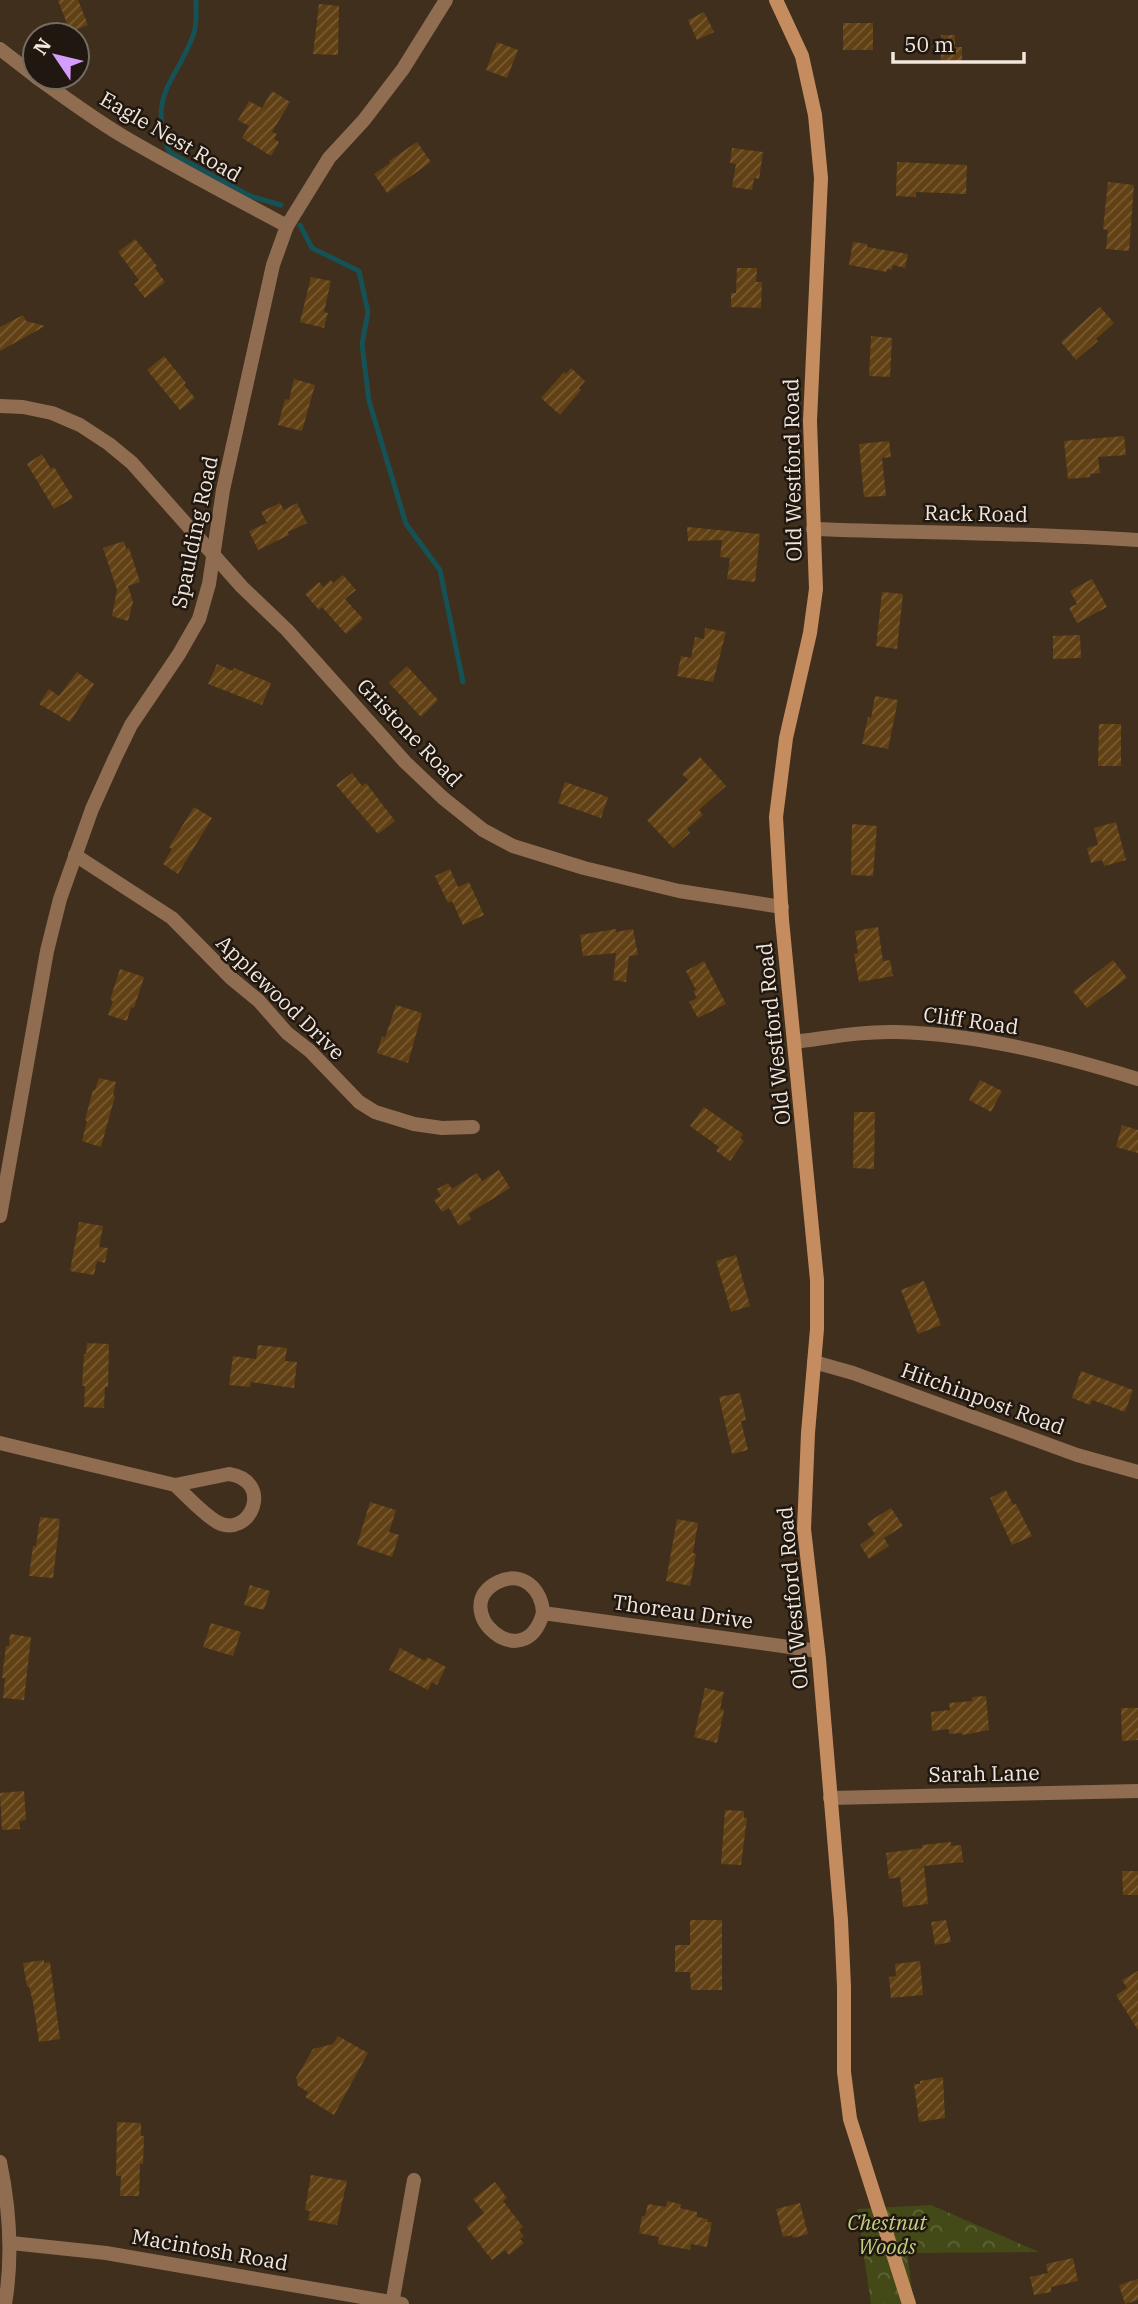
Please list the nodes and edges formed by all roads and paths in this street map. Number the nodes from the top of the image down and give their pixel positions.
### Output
1 (446, 0) edge
2 (776, 0) edge
3 (0, 49) edge
4 (21, 65) edge
5 (58, 91) edge
6 (287, 226) junction
7 (0, 407) edge
8 (813, 529) junction
9 (1138, 540) edge
10 (215, 553) junction
11 (75, 855) junction
12 (782, 907) junction
13 (794, 1041) junction
14 (1138, 1079) edge
15 (473, 1127) dead end
16 (0, 1216) edge
17 (814, 1362) junction
18 (0, 1443) edge
19 (1138, 1472) edge
20 (176, 1485) junction
21 (543, 1613) junction
22 (817, 1650) junction
23 (1138, 1791) edge
24 (831, 1798) junction
25 (0, 2162) edge
26 (414, 2180) dead end
27 (11, 2243) junction
28 (5, 2304) edge
29 (395, 2304) edge
30 (909, 2304) edge

1 - 6 street, Spaulding Road
2 - 8 main road, Old Westford Road
3 - 4 street, Eagle Nest Road
5 - 6 street, Eagle Nest Road
6 - 10 street, Spaulding Road
7 - 10 street, Gristone Road
8 - 9 street, Rack Road
8 - 12 main road, Old Westford Road
10 - 11 street, Spaulding Road
10 - 12 street, Gristone Road
11 - 15 street, Applewood Drive
11 - 16 street, Spaulding Road
12 - 13 main road, Old Westford Road
13 - 14 street, Cliff Road
13 - 17 main road, Old Westford Road
17 - 19 street, Hitchinpost Road
17 - 22 main road, Old Westford Road
18 - 20 street
20 - 20 street
21 - 21 street
21 - 22 street, Thoreau Drive
22 - 24 main road, Old Westford Road
23 - 24 street, Sarah Lane
24 - 30 main road, Old Westford Road
25 - 27 street
26 - 29 street
27 - 28 street
27 - 29 street, Macintosh Road

